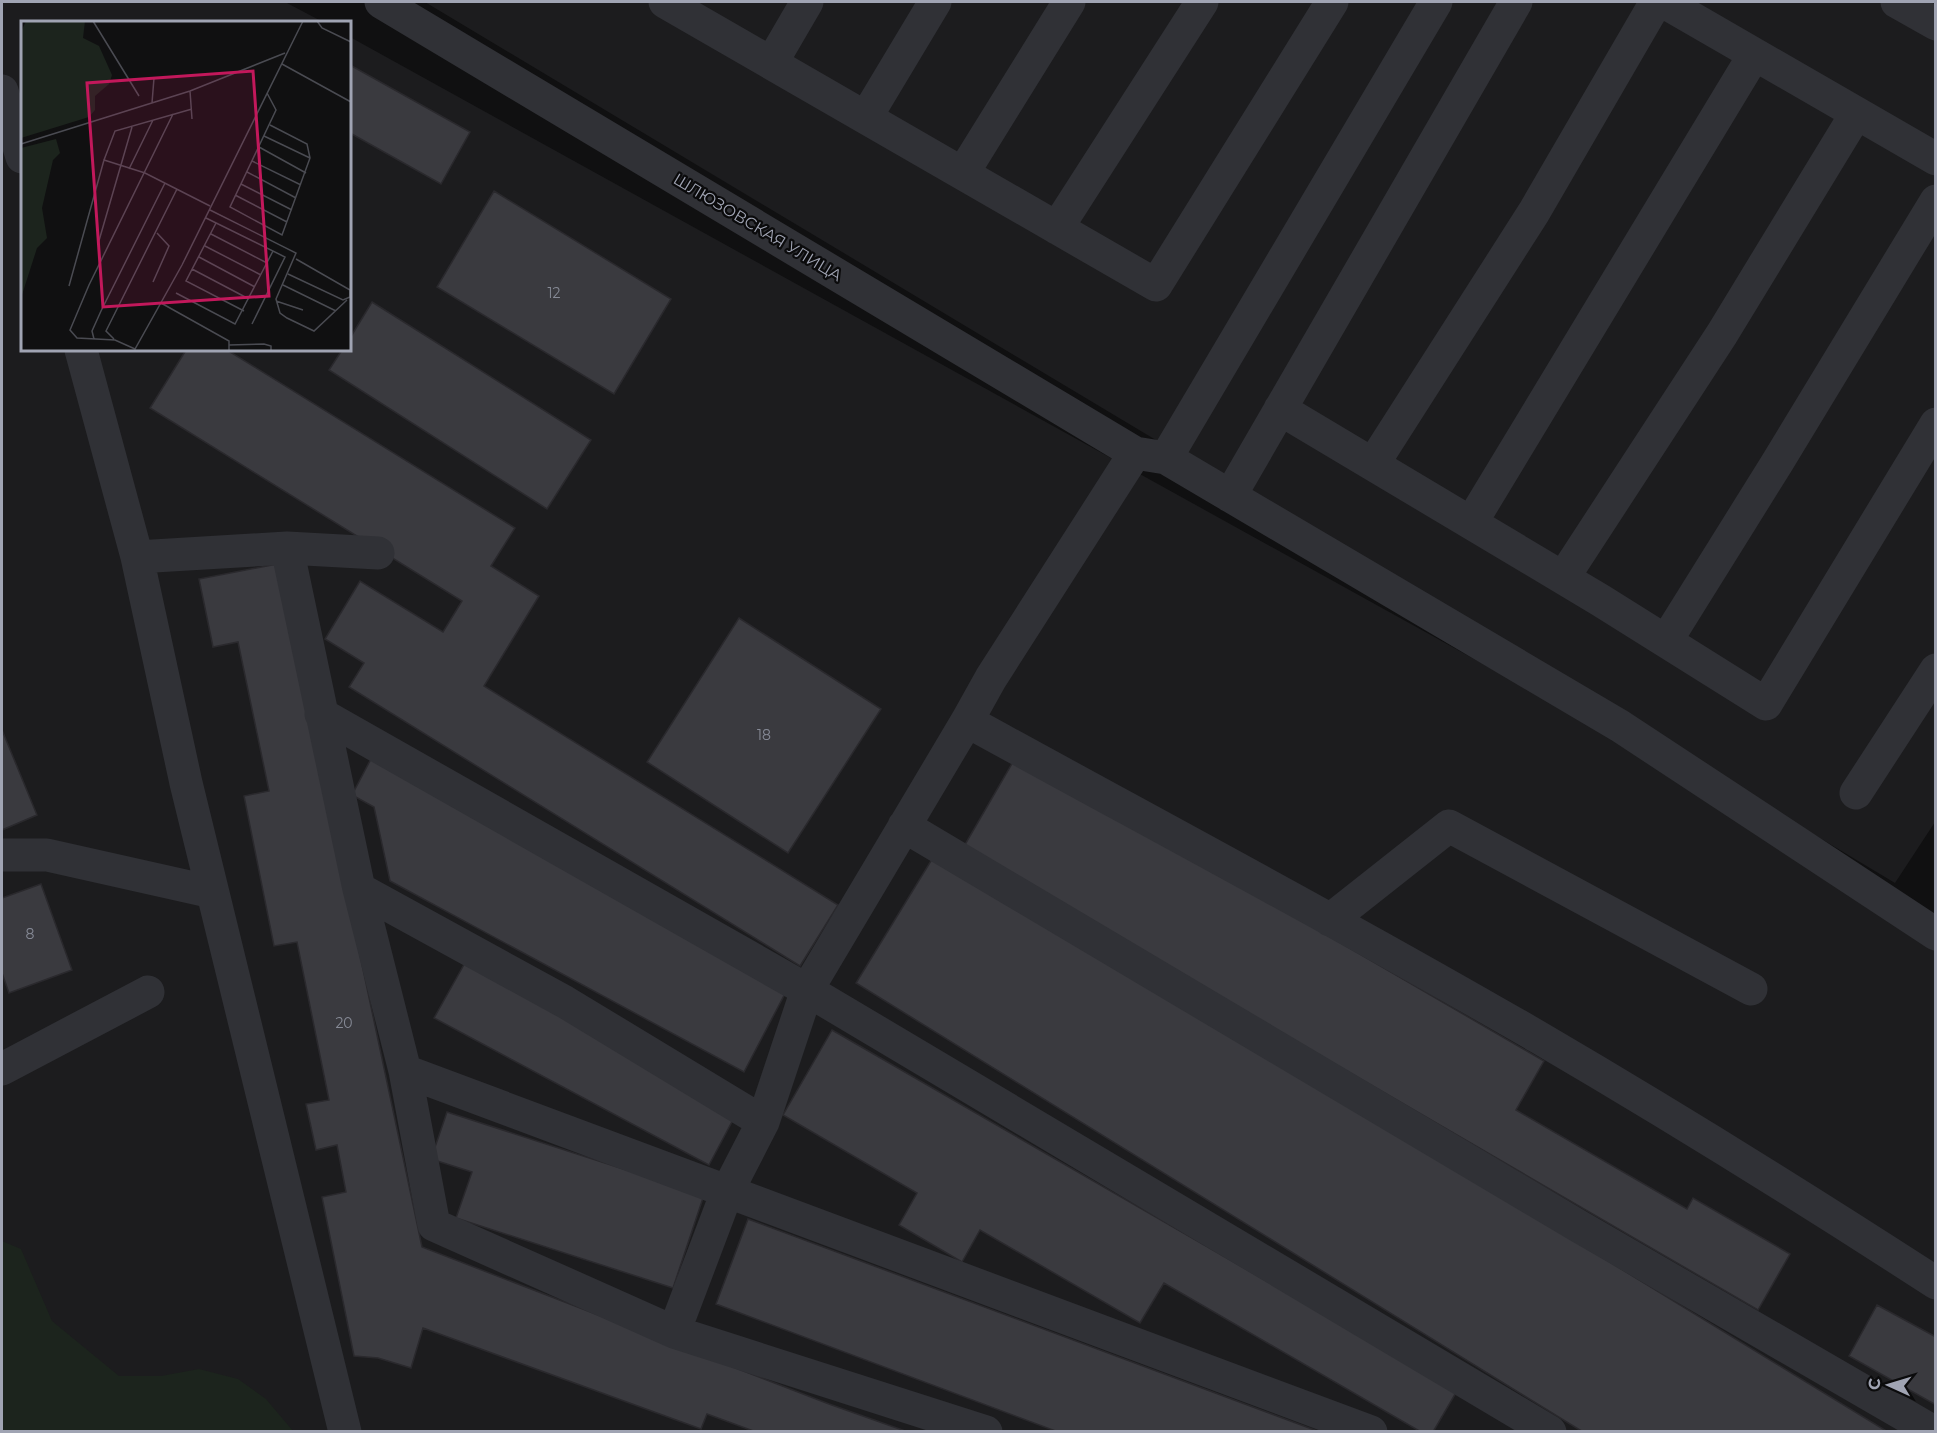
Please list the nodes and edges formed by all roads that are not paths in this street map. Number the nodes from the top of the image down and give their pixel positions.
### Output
1 (381, 2) edge
2 (666, 2) edge
3 (807, 2) edge
4 (935, 2) edge
5 (1069, 2) edge
6 (1202, 2) edge
7 (1332, 2) edge
8 (1436, 2) edge
9 (1516, 2) edge
10 (1656, 2) edge
11 (1664, 2) edge
12 (1897, 2) edge
13 (1935, 24) edge
14 (1754, 55) junction
15 (772, 62) junction
16 (2, 91) edge
17 (1856, 114) junction
18 (866, 117) junction
19 (21, 154) edge
20 (1935, 159) edge
21 (963, 173) junction
22 (1935, 201) edge
23 (1058, 228) junction
24 (81, 351) edge
25 (1280, 409) junction
26 (1935, 424) edge
27 (1150, 456) junction
28 (1373, 464) junction
29 (1230, 496) junction
30 (1471, 523) junction
31 (287, 548) junction
32 (378, 553) dead end
33 (137, 557) junction
34 (1563, 578) junction
35 (1666, 641) junction
36 (1935, 670) edge
37 (321, 714) junction
38 (967, 721) junction
39 (1856, 793) dead end
40 (904, 826) junction
41 (2, 855) edge
42 (358, 889) junction
43 (212, 892) junction
44 (1329, 920) junction
45 (1934, 931) edge
46 (1751, 989) dead end
47 (807, 990) junction
48 (148, 992) dead end
49 (2, 1069) edge
50 (405, 1071) junction
51 (763, 1122) junction
52 (727, 1192) junction
53 (1935, 1283) edge
54 (675, 1332) junction
55 (345, 1431) edge
56 (986, 1431) edge
57 (1371, 1431) edge
58 (1551, 1431) edge
59 (1934, 1431) edge

1 - 27 street, ШЛЮЗОВСКАЯ УЛИЦА
2 - 15 street
3 - 15 street
4 - 18 street
5 - 21 street
6 - 23 street
7 - 23 street
8 - 27 street
9 - 25 street
10 - 28 street
11 - 14 street
12 - 13 street
14 - 17 street
14 - 30 street
15 - 18 street
16 - 19 street
17 - 20 street
17 - 34 street
18 - 21 street
21 - 23 street
22 - 35 street
24 - 33 street
25 - 28 street
25 - 29 street
26 - 35 street
27 - 29 street, ШЛЮЗОВСКАЯ УЛИЦА
27 - 38 street
28 - 30 street
29 - 45 street, ШЛЮЗОВСКАЯ УЛИЦА
30 - 34 street
31 - 32 street
31 - 33 street
31 - 37 street
33 - 43 street
34 - 35 street
36 - 39 street
37 - 42 street
37 - 47 street
38 - 40 street
38 - 44 street
40 - 47 street
40 - 59 street
41 - 43 street
42 - 50 street
42 - 51 street
43 - 55 street
44 - 46 street
44 - 53 street
47 - 51 street
47 - 58 street
48 - 49 street
50 - 52 street
50 - 54 street
51 - 52 street
52 - 54 street
52 - 57 street
54 - 56 street

